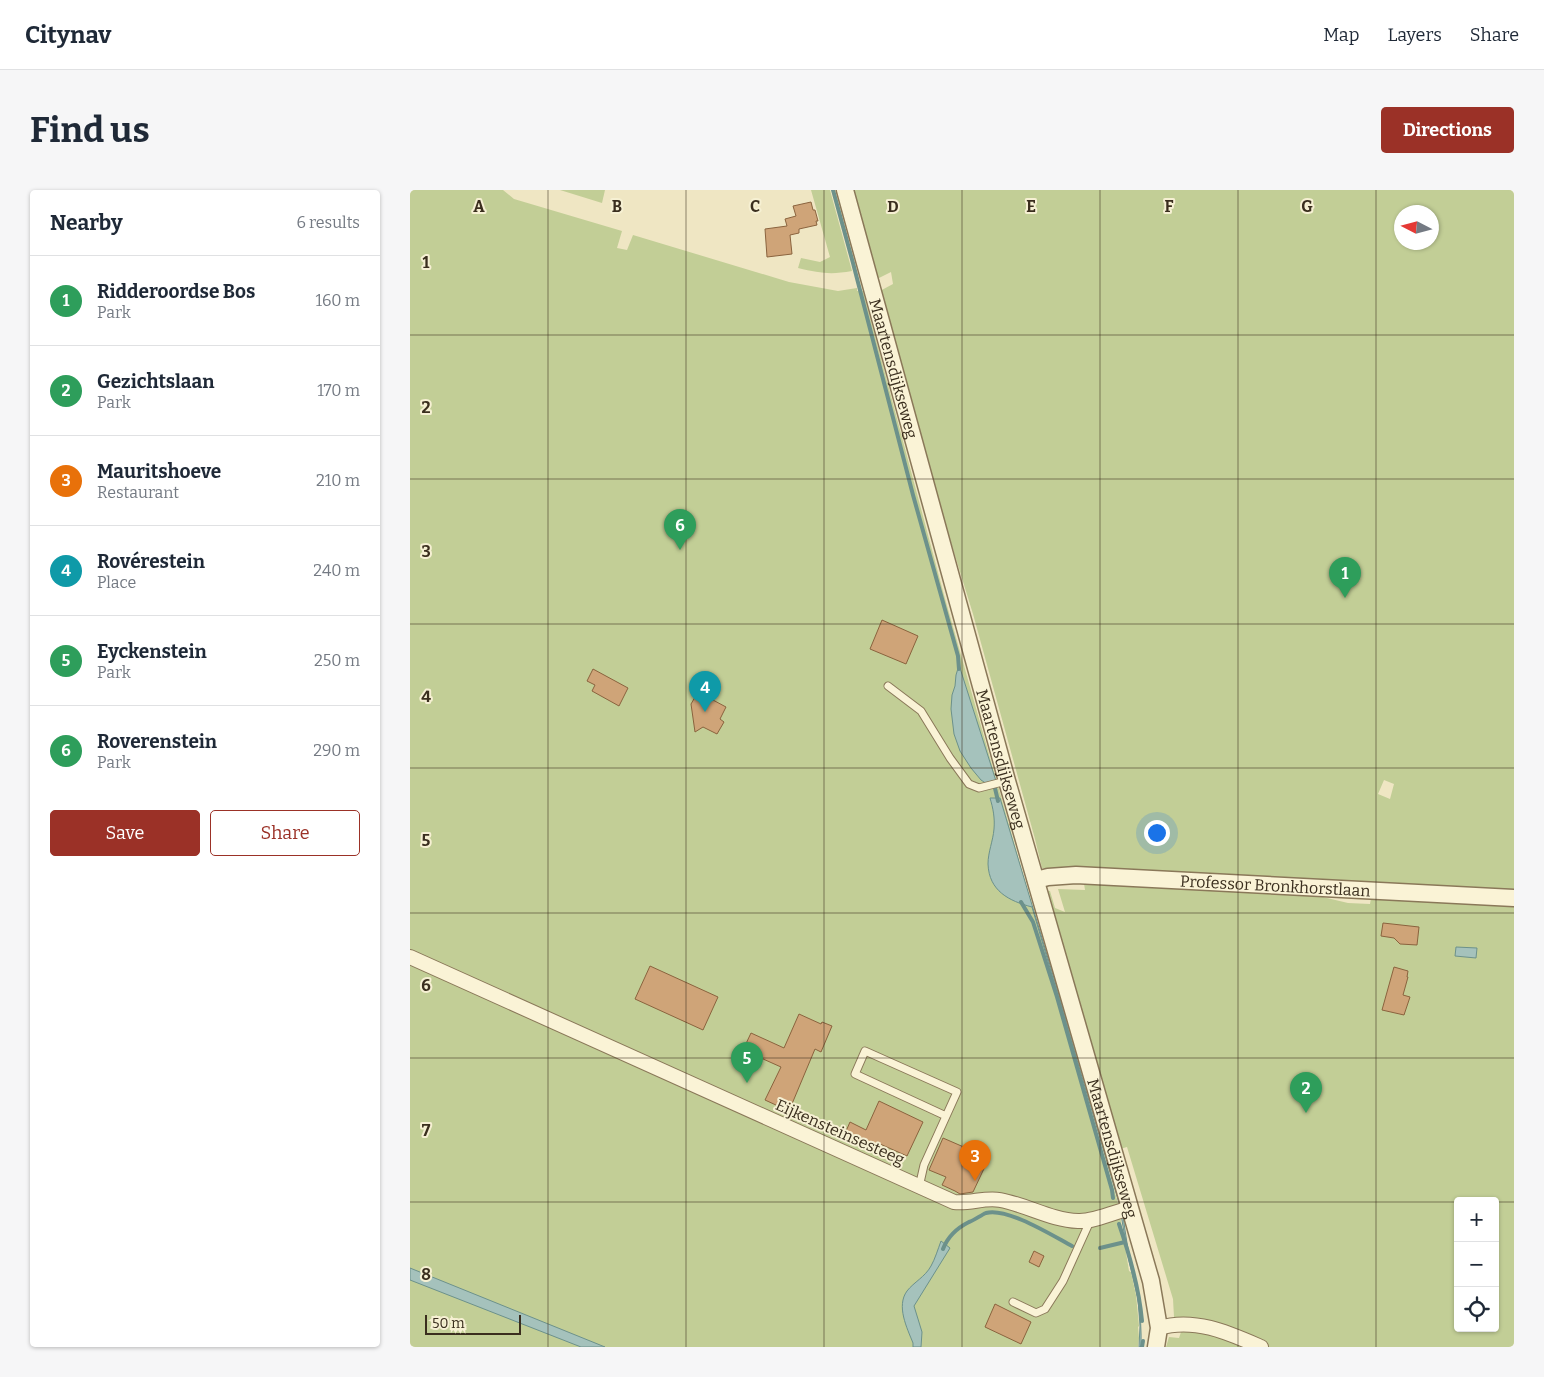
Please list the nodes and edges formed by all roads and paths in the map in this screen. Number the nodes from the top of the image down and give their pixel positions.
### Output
1 (846, 190) edge
2 (888, 686) dead end
3 (1007, 781) junction
4 (1036, 880) junction
5 (1514, 898) edge
6 (410, 957) edge
7 (946, 1116) junction
8 (919, 1187) junction
9 (1130, 1208) junction
10 (1091, 1219) junction
11 (1013, 1302) dead end
12 (1159, 1328) junction
13 (1156, 1347) edge
14 (1261, 1347) edge

1 - 3 street, Maartensdijkseweg
2 - 3 lane
3 - 4 street, Maartensdijkseweg
4 - 5 street, Professor Bronkhorstlaan
4 - 9 street, Maartensdijkseweg
6 - 8 street, Eijkensteinsesteeg
7 - 7 lane
7 - 8 lane
8 - 10 street, Eijkensteinsesteeg
9 - 10 street, Eijkensteinsesteeg
9 - 12 street, Maartensdijkseweg
10 - 11 lane
12 - 13 street, Maartensdijkseweg
12 - 14 street

